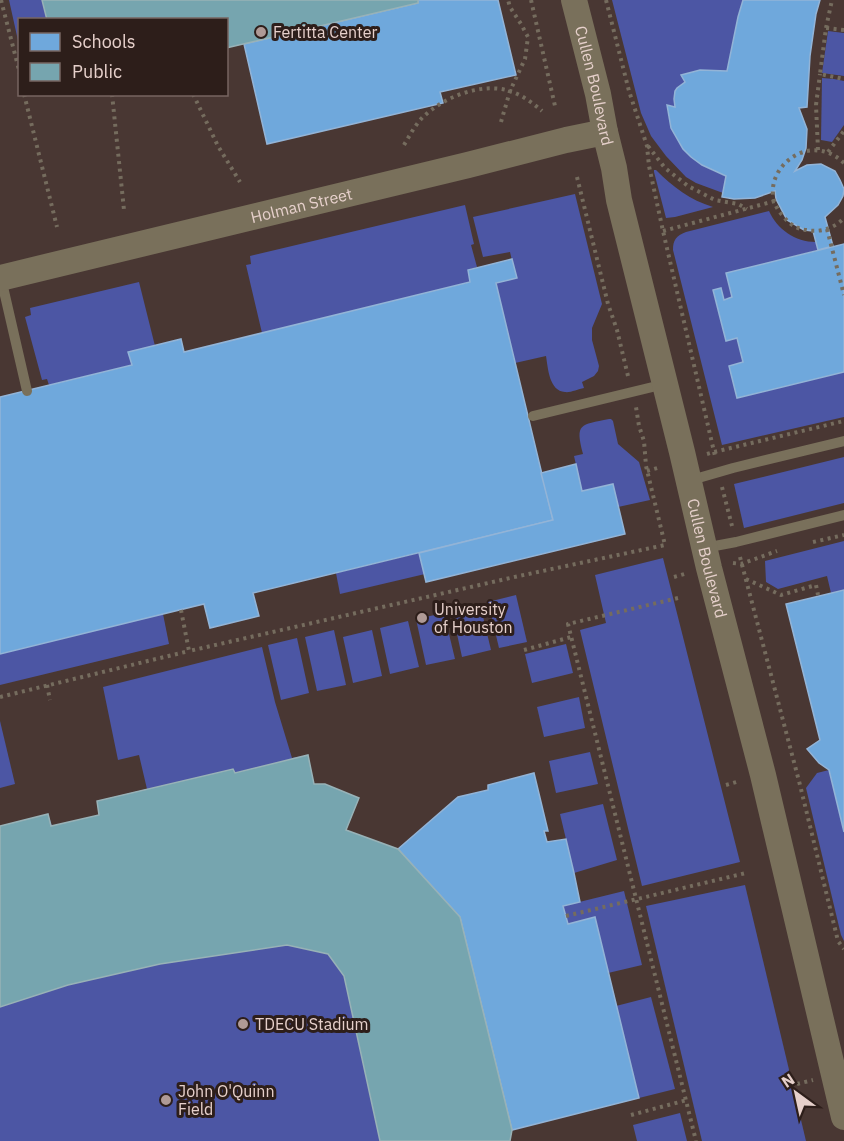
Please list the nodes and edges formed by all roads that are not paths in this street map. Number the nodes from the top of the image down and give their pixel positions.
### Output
1 (574, 0) edge
2 (605, 132) junction
3 (0, 278) edge
4 (665, 384) junction
5 (27, 391) dead end
6 (533, 416) dead end
7 (844, 441) edge
8 (688, 481) junction
9 (844, 515) edge
10 (704, 548) junction
11 (844, 1118) edge

1 - 2 street, Cullen Boulevard
2 - 3 street, Holman Street
2 - 4 street, Cullen Boulevard
3 - 5 lane
4 - 6 lane
4 - 8 street, Cullen Boulevard
7 - 8 lane
8 - 10 street, Cullen Boulevard
9 - 10 lane
10 - 11 street, Cullen Boulevard

